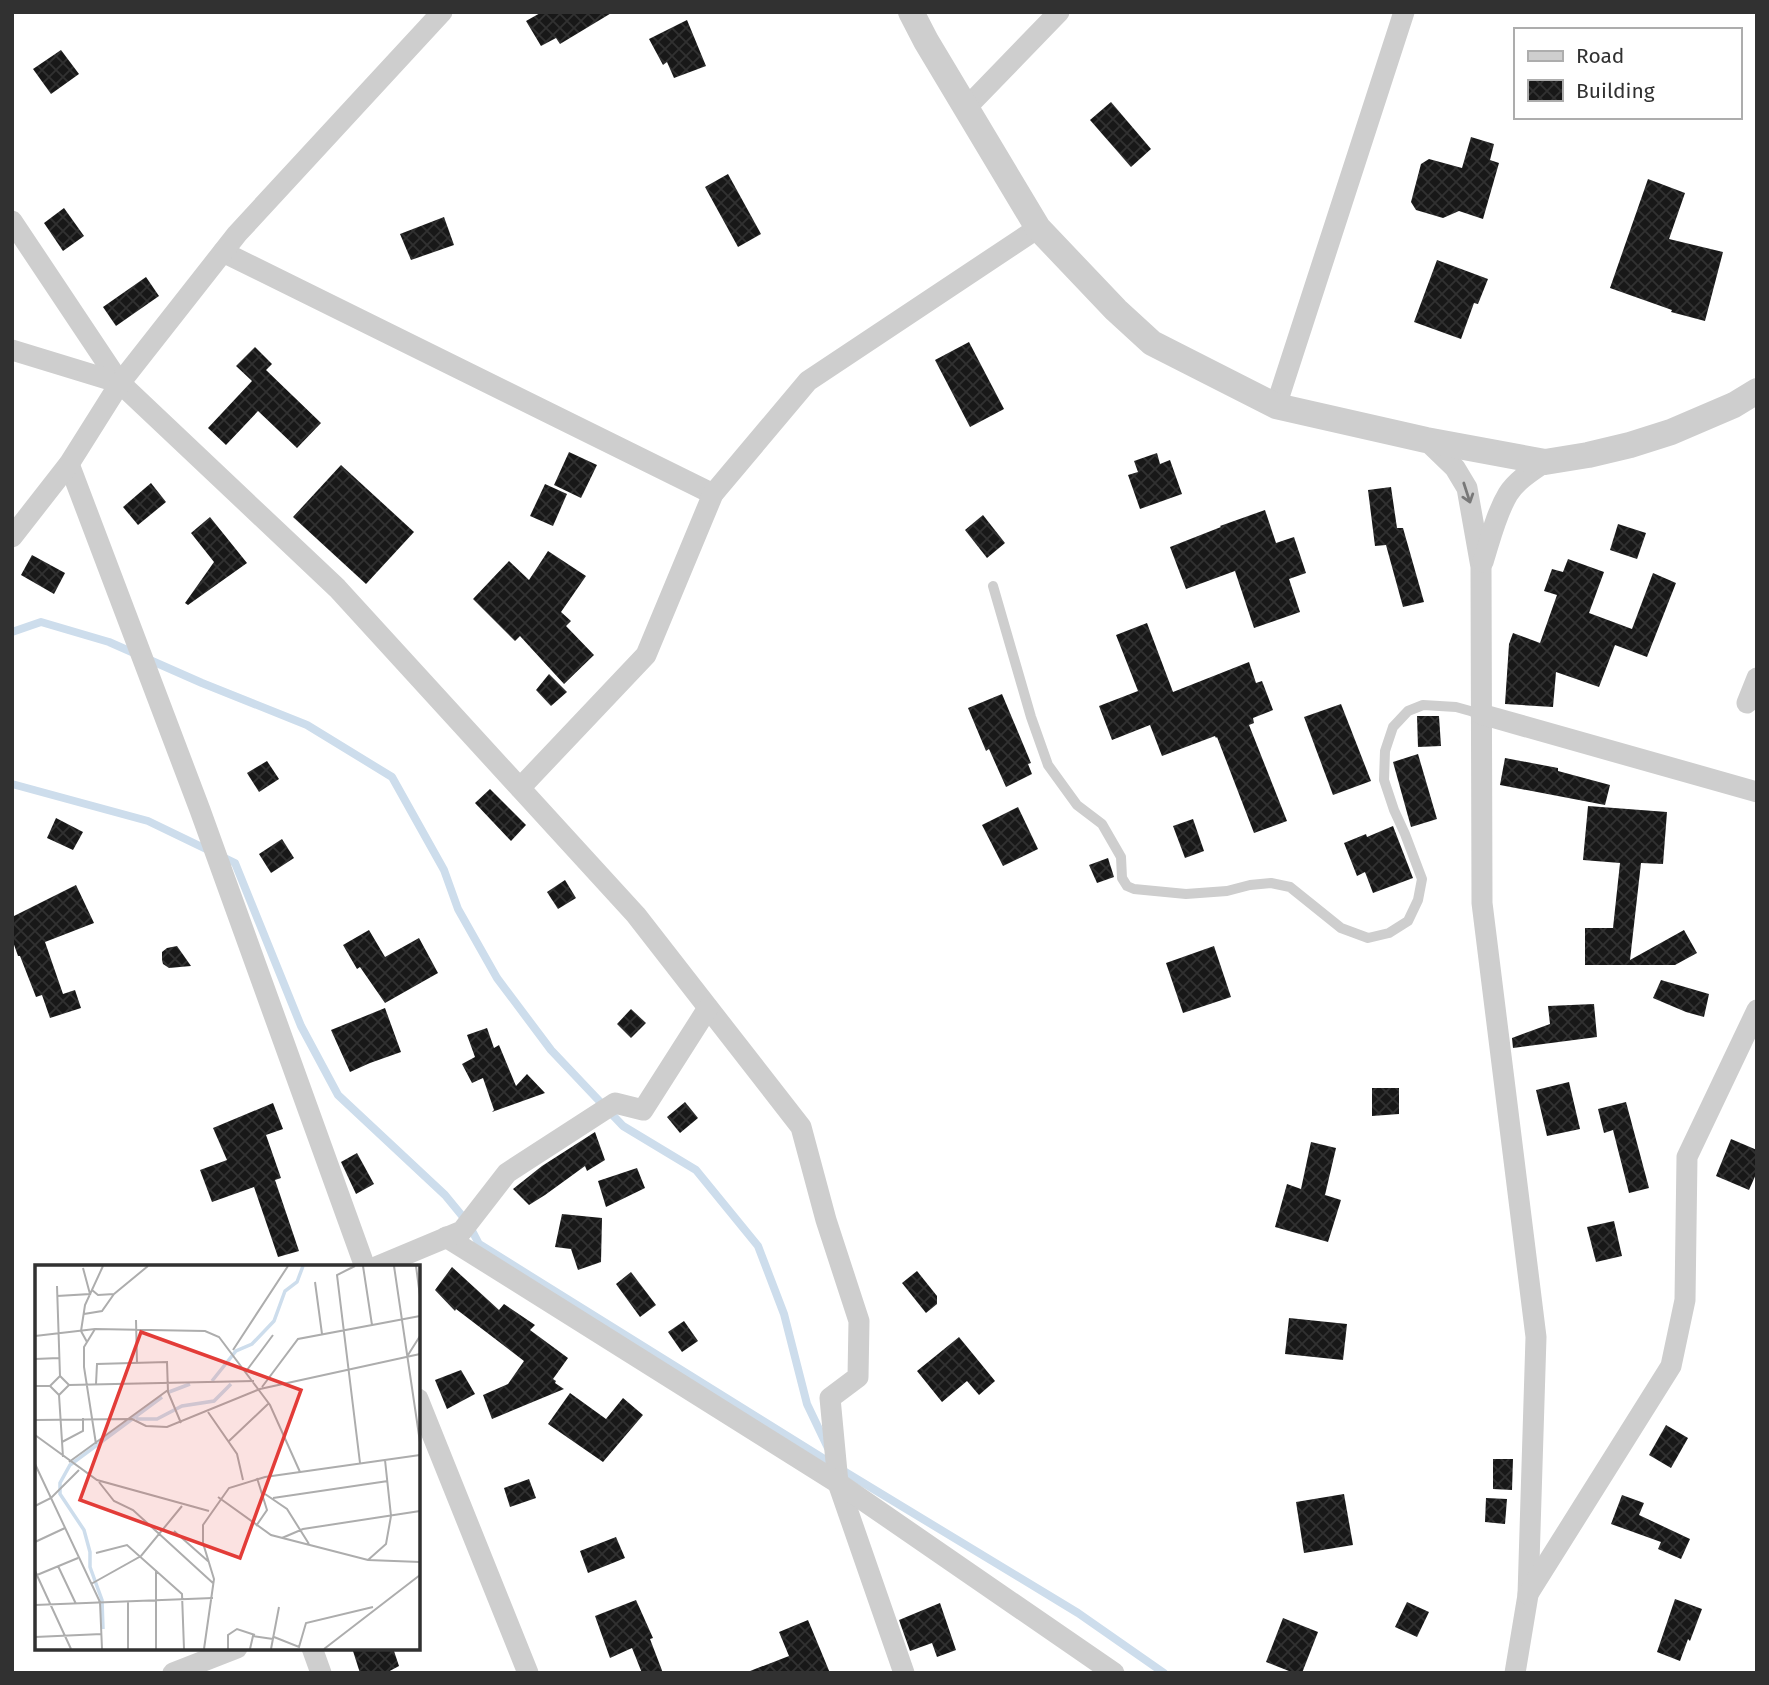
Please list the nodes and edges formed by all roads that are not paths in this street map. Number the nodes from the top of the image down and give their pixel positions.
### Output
1 (442, 12) edge
2 (911, 12) edge
3 (1059, 12) edge
4 (1404, 12) edge
5 (966, 108) junction
6 (12, 221) edge
7 (1038, 228) junction
8 (223, 252) junction
9 (12, 350) edge
10 (120, 383) junction
11 (1757, 391) edge
12 (1276, 406) junction
13 (1426, 440) junction
14 (1545, 461) junction
15 (69, 464) junction
16 (713, 494) junction
17 (12, 537) edge
18 (1481, 567) junction
19 (993, 586) dead end
20 (1757, 678) edge
21 (1747, 703) dead end
22 (1481, 713) junction
23 (520, 788) junction
24 (1757, 792) edge
25 (708, 1008) junction
26 (1757, 1010) edge
27 (446, 1237) junction
28 (364, 1265) edge
29 (381, 1265) edge
30 (420, 1404) edge
31 (838, 1483) junction
32 (1528, 1595) junction
33 (232, 1650) edge
34 (313, 1650) edge
35 (173, 1673) edge
36 (321, 1673) edge
37 (528, 1673) edge
38 (904, 1673) edge
39 (1114, 1673) edge
40 (1515, 1673) edge

1 - 8 street
2 - 5 street
3 - 5 street
4 - 12 street
5 - 7 street
6 - 10 street
7 - 12 street
7 - 16 street
8 - 10 street
8 - 16 street
9 - 10 street
10 - 15 street
10 - 23 street
11 - 14 street
12 - 13 street
13 - 14 street
13 -> 18 street
14 - 18 street
15 - 17 street
15 - 28 street
16 - 23 street
18 - 22 street
19 - 22 lane
20 - 21 street
22 - 24 street
22 - 32 street
23 - 25 street
25 - 27 street
25 - 31 street
26 - 32 street
27 - 29 street
27 - 31 street
30 - 37 street
31 - 38 street
31 - 39 street
32 - 40 street
33 - 35 street
34 - 36 street

